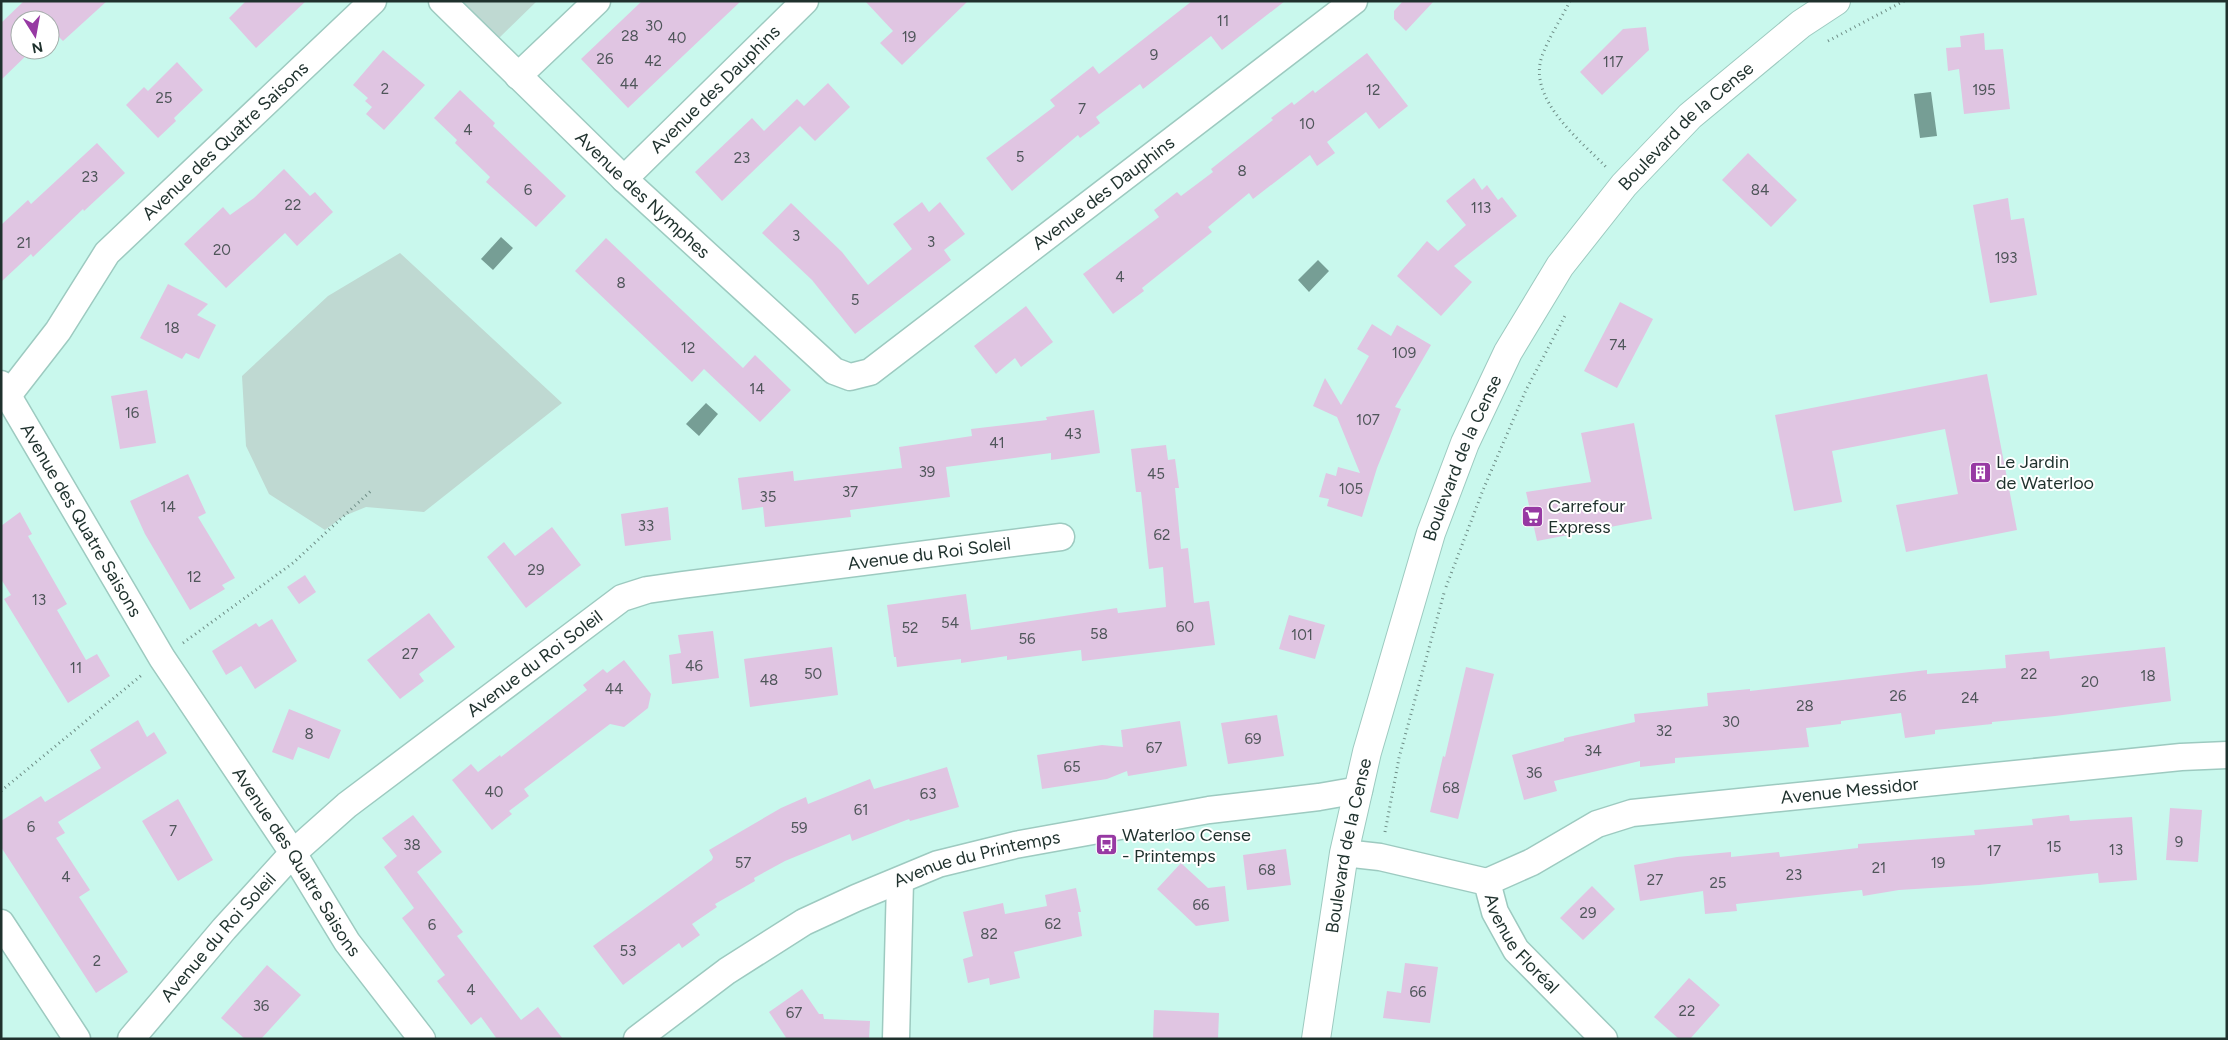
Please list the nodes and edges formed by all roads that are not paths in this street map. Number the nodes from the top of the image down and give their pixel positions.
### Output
1 (373, 1) edge
2 (442, 1) edge
3 (597, 1) edge
4 (805, 1) edge
5 (1354, 1) edge
6 (1836, 1) edge
7 (518, 76) junction
8 (624, 179) junction
9 (850, 377) joint
10 (5, 389) edge
11 (1060, 537) dead end
12 (2227, 754) edge
13 (1359, 790) junction
14 (293, 853) junction
15 (1344, 854) junction
16 (900, 881) junction
17 (1487, 882) junction
18 (1, 922) edge
19 (77, 1039) edge
20 (131, 1039) edge
21 (422, 1039) edge
22 (636, 1039) edge
23 (896, 1039) edge
24 (1316, 1039) edge
25 (1604, 1039) edge

1 - 10 street, Avenue des Quatre Saisons
2 - 7 street, Avenue des Nymphes
3 - 7 street
4 - 8 street, Avenue des Dauphins
5 - 9 street, Avenue des Dauphins
6 - 13 main road, Boulevard de la Cense
7 - 8 street, Avenue des Nymphes
8 - 9 street, Avenue des Nymphes
10 - 14 street, Avenue des Quatre Saisons
11 - 14 street, Avenue du Roi Soleil
12 - 17 street, Avenue Messidor
13 - 15 main road, Boulevard de la Cense
13 - 16 street, Avenue du Printemps
14 - 20 street, Avenue du Roi Soleil
14 - 21 street, Avenue des Quatre Saisons
15 - 17 street, Avenue Floréal
15 - 24 main road, Boulevard de la Cense
16 - 22 street, Avenue du Printemps
16 - 23 street
17 - 25 street, Avenue Floréal
18 - 19 street

